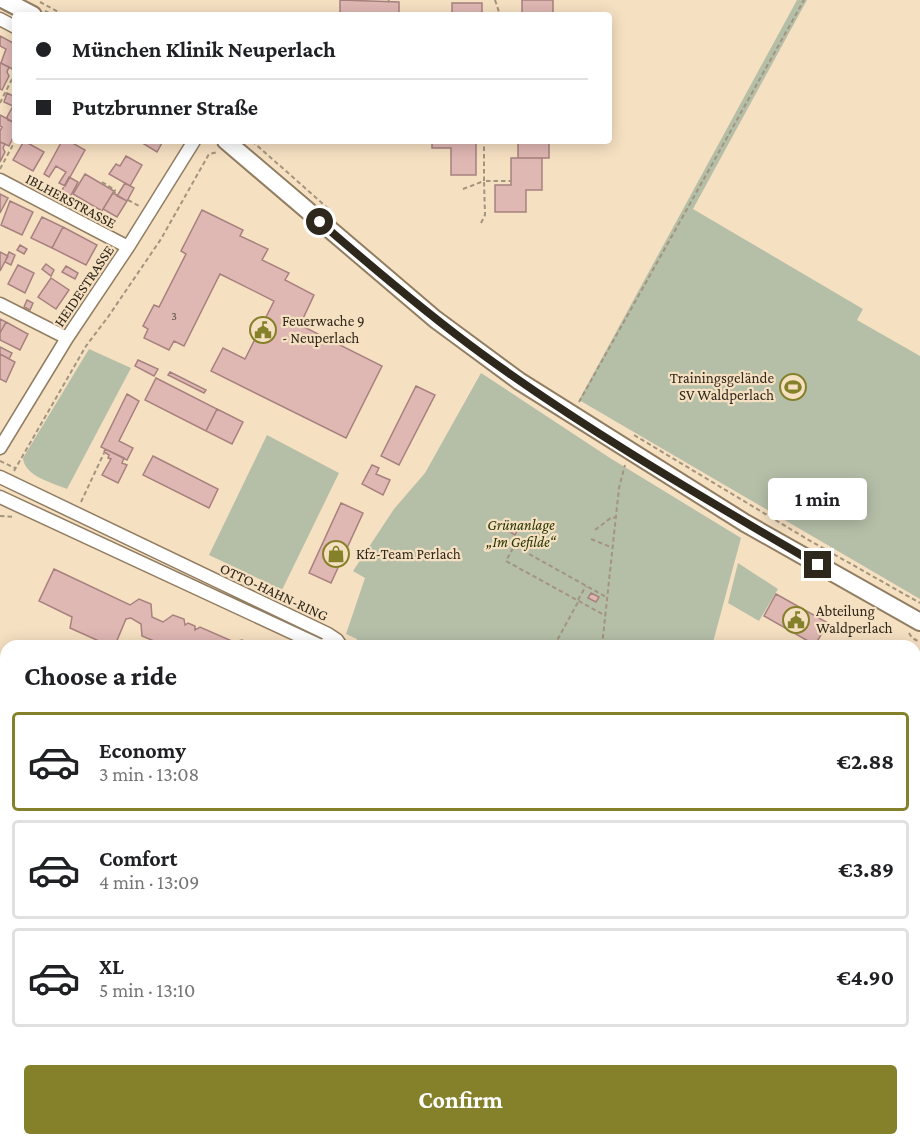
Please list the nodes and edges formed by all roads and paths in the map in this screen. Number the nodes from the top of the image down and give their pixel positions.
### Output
1 (4, 0) edge
2 (35, 0) edge
3 (804, 0) edge
4 (27, 12) edge
5 (58, 12) edge
6 (12, 79) edge
7 (0, 103) edge
8 (13, 144) edge
9 (192, 144) edge
10 (255, 144) edge
11 (484, 144) edge
12 (225, 147) edge
13 (0, 170) edge
14 (0, 180) edge
15 (484, 181) junction
16 (511, 181) dead end
17 (102, 182) dead end
18 (463, 189) dead end
19 (118, 194) dead end
20 (332, 212) dead end
21 (481, 223) dead end
22 (128, 248) junction
23 (0, 304) edge
24 (67, 338) junction
25 (571, 397) dead end
26 (629, 433) dead end
27 (0, 448) edge
28 (104, 453) dead end
29 (0, 461) edge
30 (625, 463) dead end
31 (15, 468) junction
32 (4, 479) edge
33 (0, 497) edge
34 (75, 513) junction
35 (616, 518) junction
36 (595, 530) dead end
37 (591, 539) dead end
38 (513, 548) dead end
39 (613, 548) junction
40 (529, 554) dead end
41 (880, 579) junction
42 (870, 582) dead end
43 (586, 586) junction
44 (608, 598) junction
45 (579, 601) junction
46 (593, 602) dead end
47 (920, 603) edge
48 (590, 607) junction
49 (606, 616) junction
50 (920, 622) edge
51 (328, 634) junction
52 (308, 640) edge
53 (329, 640) edge
54 (337, 640) edge
55 (557, 640) edge
56 (603, 640) edge

1 - 4 main road
2 - 5 path
3 - 25 path
6 - 7 path
8 - 13 path
9 - 22 street, HEIDESTRASSE
10 - 20 path
11 - 15 path
12 - 31 path
12 - 50 main road
14 - 22 street, IBLHERSTRASSE
15 - 16 path
15 - 18 path
15 - 21 path
17 - 19 path
22 - 24 street, HEIDESTRASSE
23 - 24 street
24 - 27 street, HEIDESTRASSE
26 - 41 path
28 - 34 path
29 - 31 path
30 - 35 path
31 - 32 path
32 - 34 street, OTTO-HAHN-RING
33 - 52 street, OTTO-HAHN-RING
34 - 51 street, OTTO-HAHN-RING
35 - 36 path
35 - 39 path
37 - 39 path
38 - 45 path
39 - 44 path
40 - 43 path
41 - 42 path
41 - 47 path
43 - 44 path
43 - 45 path
44 - 49 path
45 - 48 path
45 - 55 path
46 - 48 path
48 - 49 path
49 - 56 path
51 - 53 street, OTTO-HAHN-RING
51 - 54 street

